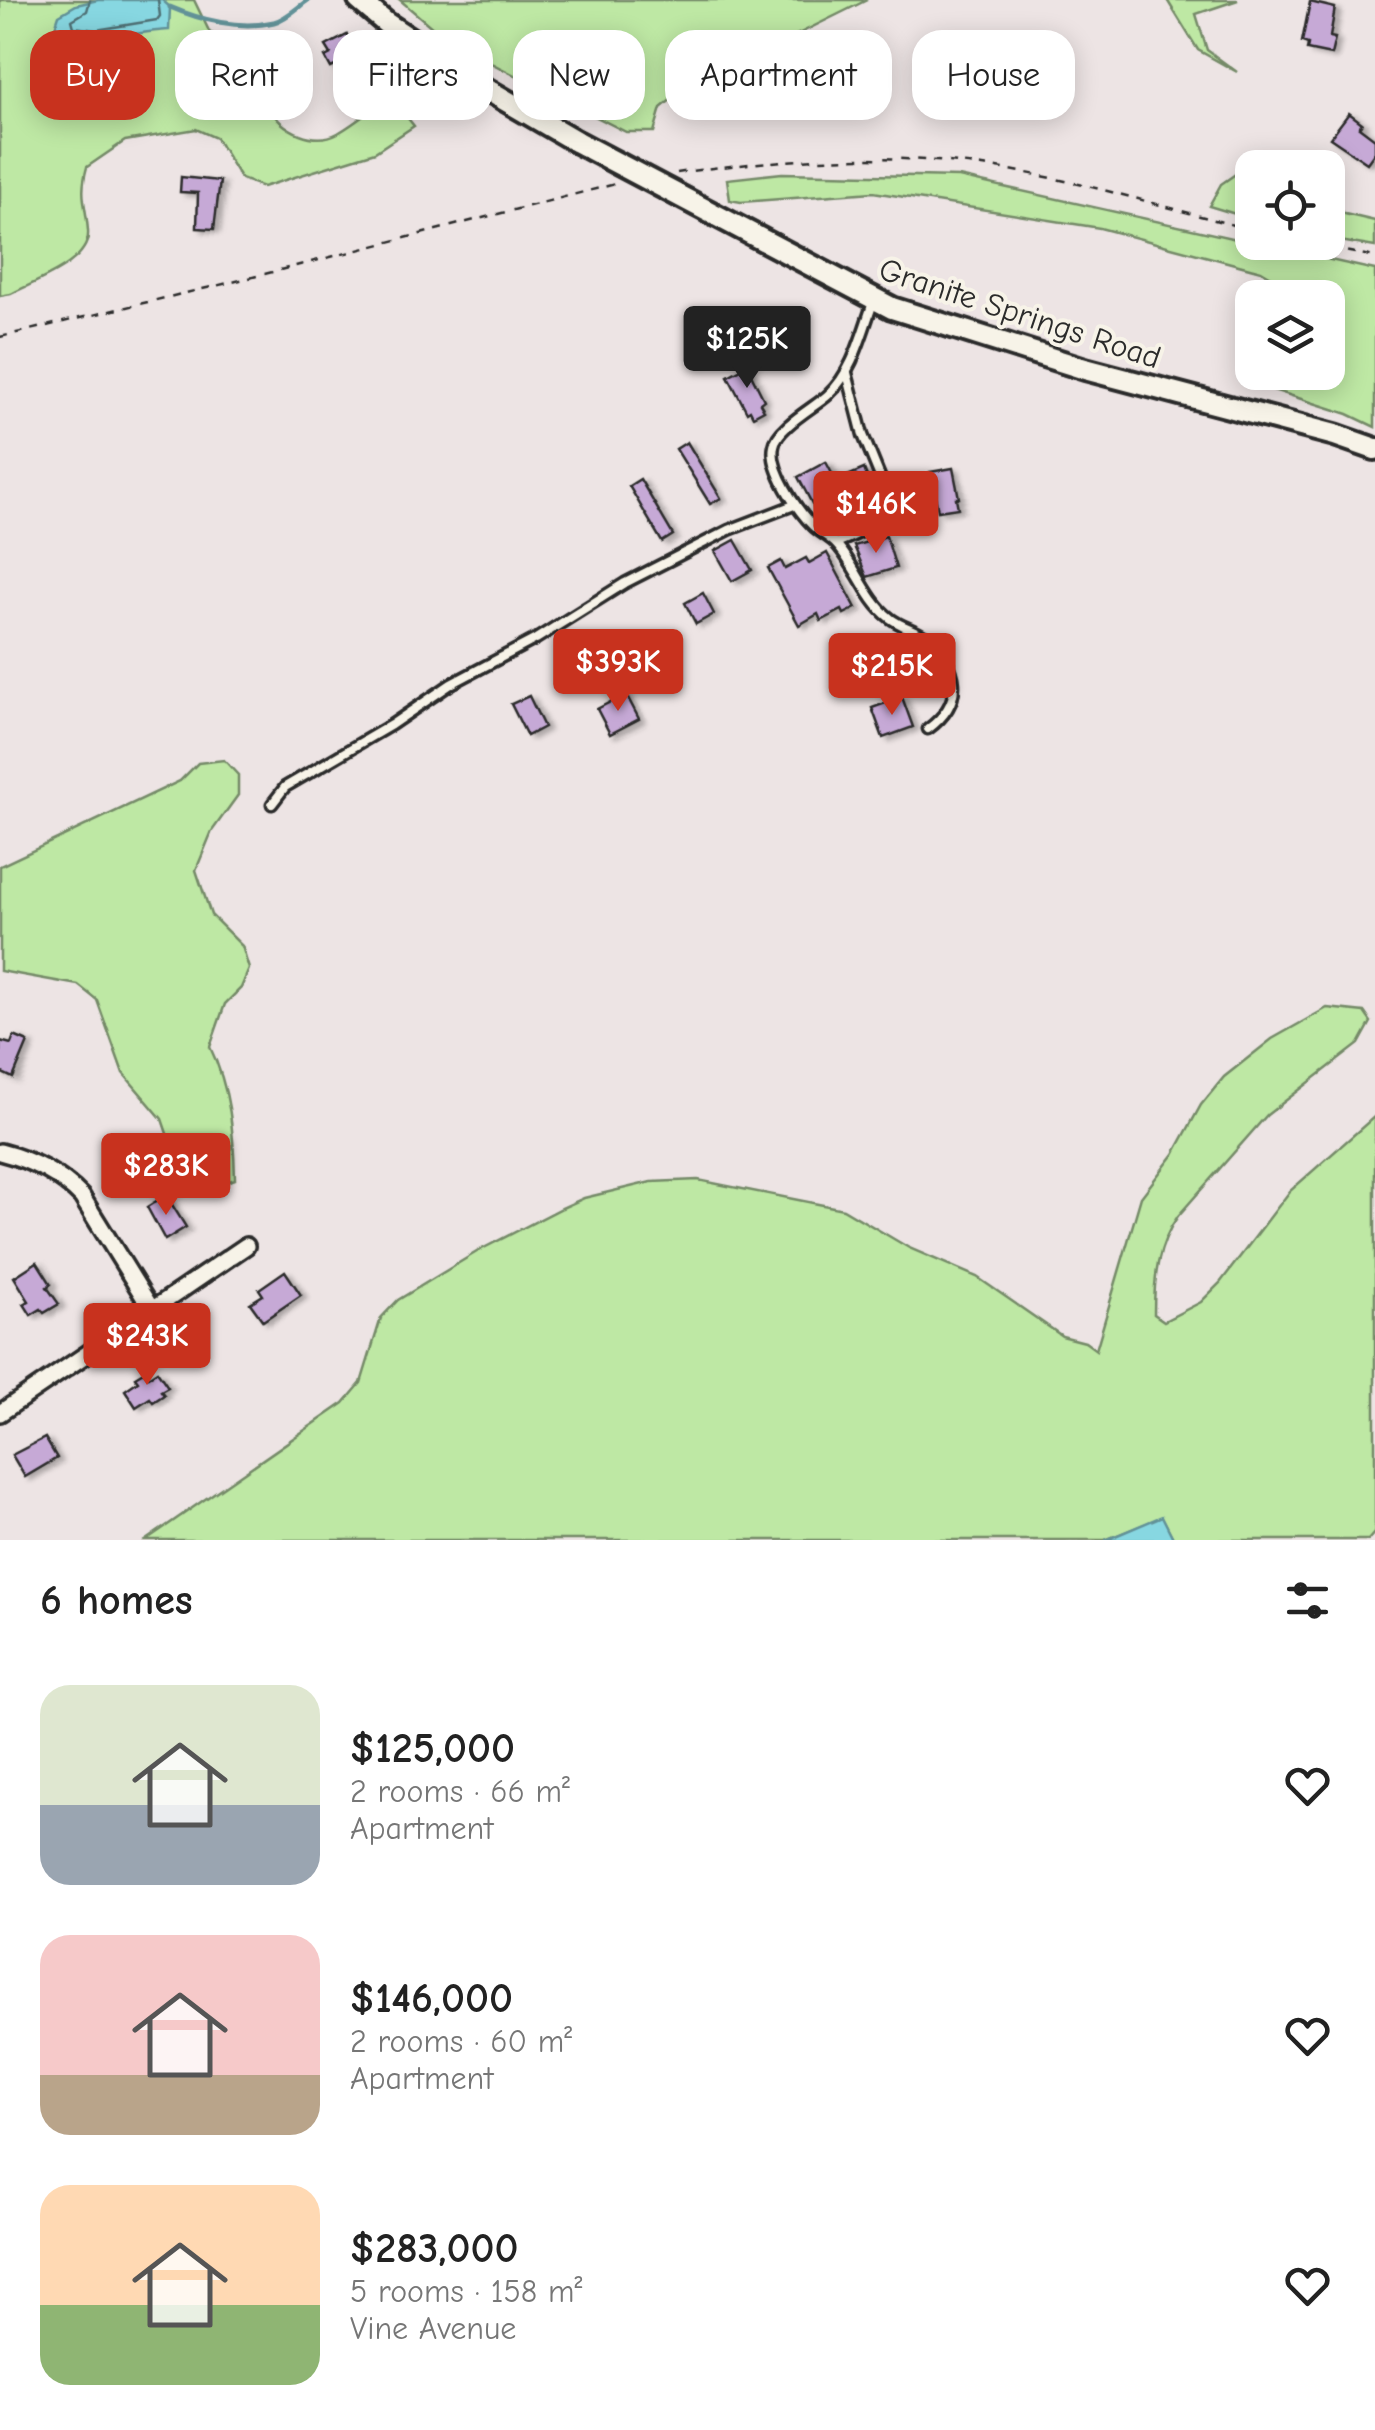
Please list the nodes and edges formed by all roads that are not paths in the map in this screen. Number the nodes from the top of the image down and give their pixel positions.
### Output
1 (359, 0) edge
2 (874, 300) junction
3 (847, 373) junction
4 (1375, 449) edge
5 (794, 505) junction
6 (836, 543) junction
7 (928, 730) dead end
8 (272, 804) dead end
9 (0, 1152) edge
10 (246, 1246) dead end
11 (152, 1310) junction
12 (0, 1413) edge

1 - 2 street, Granite Springs Road
2 - 3 lane
2 - 4 street, Granite Springs Road
3 - 5 lane
3 - 6 lane
5 - 6 lane
5 - 8 lane
6 - 7 lane
9 - 11 street
10 - 11 street
11 - 12 street

